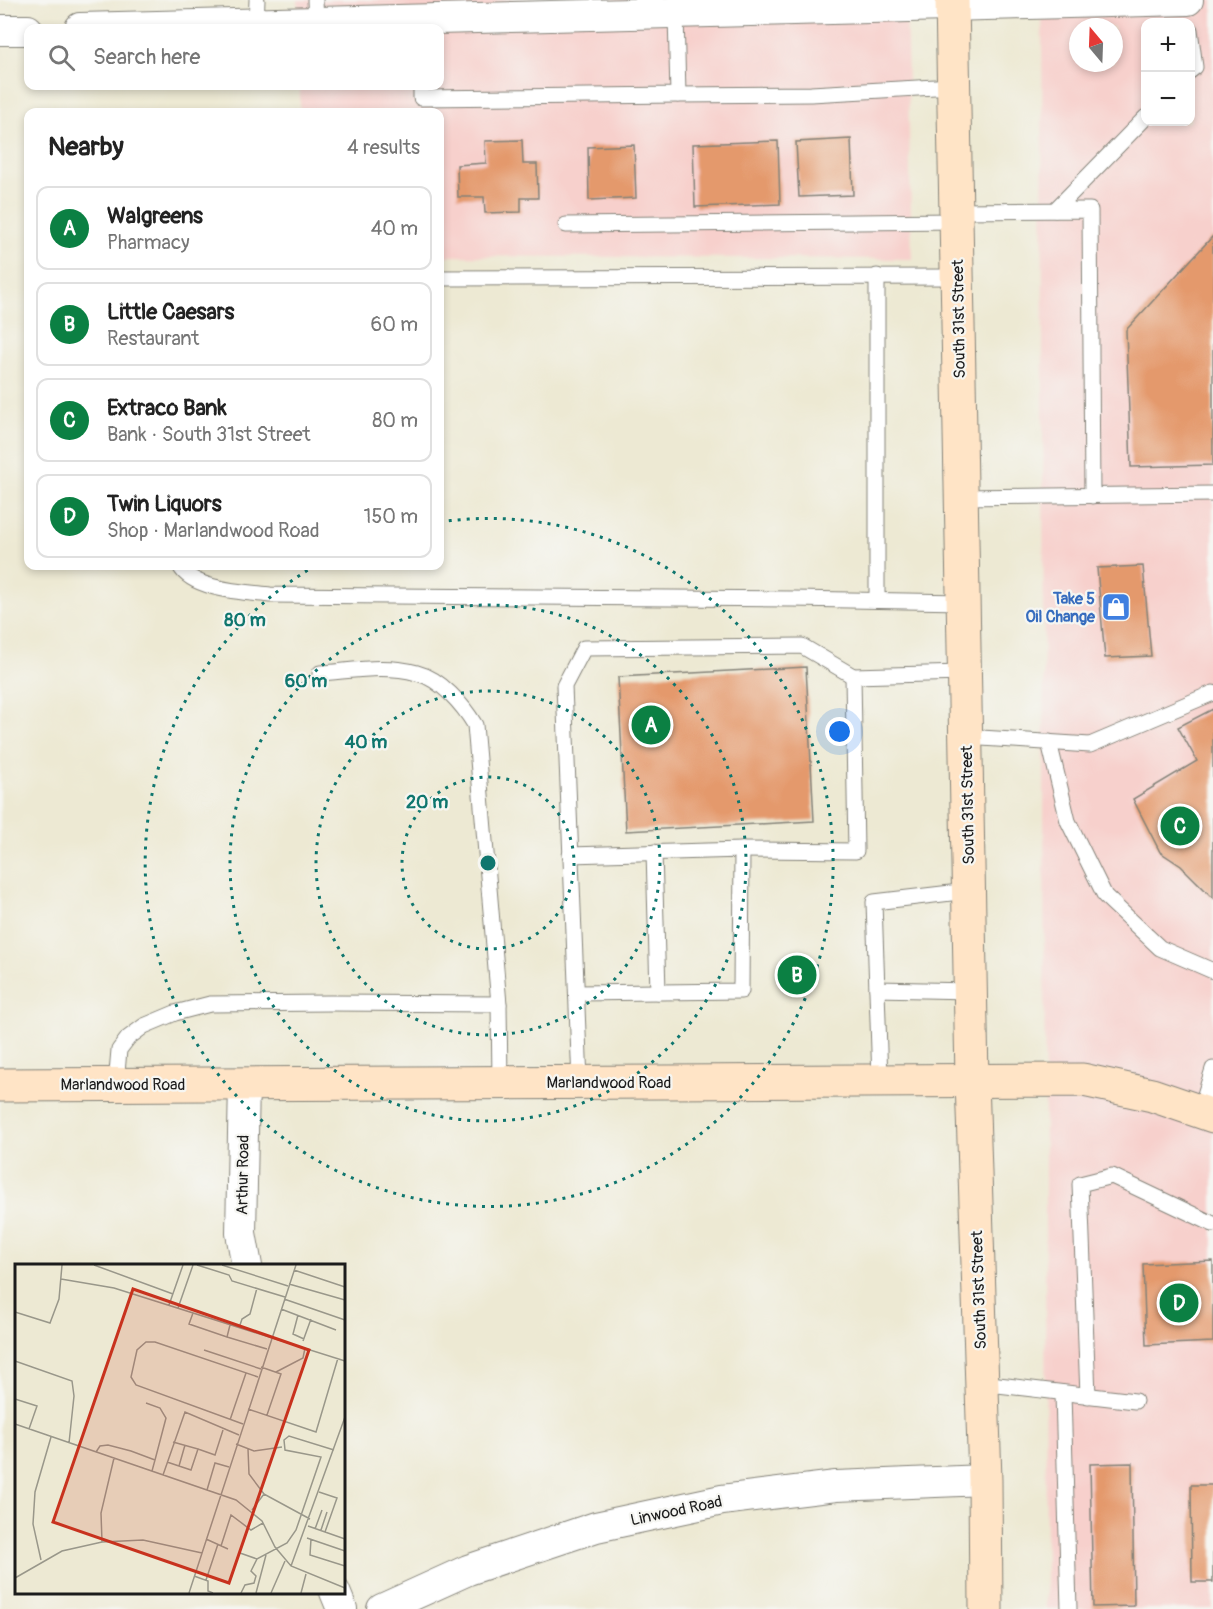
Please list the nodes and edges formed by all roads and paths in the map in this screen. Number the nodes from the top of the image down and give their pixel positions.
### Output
1 (1173, 0) edge
2 (952, 4) edge
3 (737, 6) edge
4 (316, 11) edge
5 (257, 12) edge
6 (676, 14) junction
7 (1187, 18) edge
8 (124, 24) edge
9 (419, 24) edge
10 (0, 30) edge
11 (24, 30) edge
12 (953, 86) junction
13 (421, 90) edge
14 (678, 95) junction
15 (1141, 122) edge
16 (1054, 210) junction
17 (956, 216) junction
18 (566, 225) dead end
19 (877, 276) junction
20 (957, 277) junction
21 (444, 278) edge
22 (1213, 494) edge
23 (1092, 496) junction
24 (961, 497) junction
25 (182, 570) edge
26 (877, 600) junction
27 (963, 602) junction
28 (320, 673) dead end
29 (963, 674) junction
30 (854, 676) junction
31 (1213, 693) edge
32 (965, 737) junction
33 (1050, 742) junction
34 (742, 850) junction
35 (654, 852) junction
36 (570, 855) junction
37 (968, 891) junction
38 (1213, 971) edge
39 (877, 989) junction
40 (970, 991) junction
41 (658, 992) junction
42 (576, 993) junction
43 (499, 1005) junction
44 (1213, 1069) edge
45 (880, 1080) junction
46 (972, 1080) junction
47 (500, 1082) junction
48 (580, 1082) junction
49 (244, 1083) junction
50 (116, 1084) junction
51 (0, 1085) edge
52 (1206, 1113) edge
53 (1213, 1224) edge
54 (247, 1264) edge
55 (981, 1383) junction
56 (1063, 1393) junction
57 (1088, 1396) junction
58 (1135, 1401) dead end
59 (984, 1480) junction
60 (335, 1594) edge
61 (342, 1609) edge
62 (382, 1609) edge
63 (986, 1609) edge
64 (1069, 1609) edge

1 - 2 street
1 - 7 lane
2 - 3 street
2 - 12 main road, South 31st Street
3 - 6 street
4 - 5 street
4 - 9 street
5 - 8 street
6 - 9 street
6 - 14 lane
10 - 11 street
12 - 14 lane
12 - 17 main road, South 31st Street
13 - 14 lane
15 - 16 lane
16 - 17 lane
16 - 23 lane
17 - 18 lane
17 - 20 main road, South 31st Street
19 - 20 lane
19 - 21 lane
19 - 26 lane
20 - 24 main road, South 31st Street
22 - 23 lane
23 - 24 lane
24 - 27 main road, South 31st Street
25 - 26 lane
26 - 27 lane
27 - 29 main road, South 31st Street
28 - 43 lane
29 - 30 lane
29 - 32 main road, South 31st Street
30 - 34 lane
30 - 36 lane
31 - 33 lane
32 - 33 lane
32 - 37 main road, South 31st Street
33 - 38 lane
34 - 35 lane
34 - 41 lane
35 - 36 lane
35 - 41 lane
36 - 42 lane
37 - 39 lane
37 - 40 main road, South 31st Street
39 - 40 lane
39 - 45 lane
40 - 46 main road, South 31st Street
41 - 42 lane
42 - 48 lane
43 - 47 lane
43 - 50 lane
44 - 52 lane
45 - 46 main road, Marlandwood Road
45 - 48 main road, Marlandwood Road
46 - 52 main road, Marlandwood Road
46 - 55 main road, South 31st Street
47 - 48 main road, Marlandwood Road
47 - 49 main road, Marlandwood Road
49 - 50 main road, Marlandwood Road
49 - 54 street, Arthur Road
50 - 51 main road, Marlandwood Road
53 - 57 lane
55 - 56 lane
55 - 59 main road, South 31st Street
56 - 57 lane
56 - 64 lane
57 - 58 lane
59 - 62 street, Linwood Road
59 - 63 main road, South 31st Street
60 - 61 street

